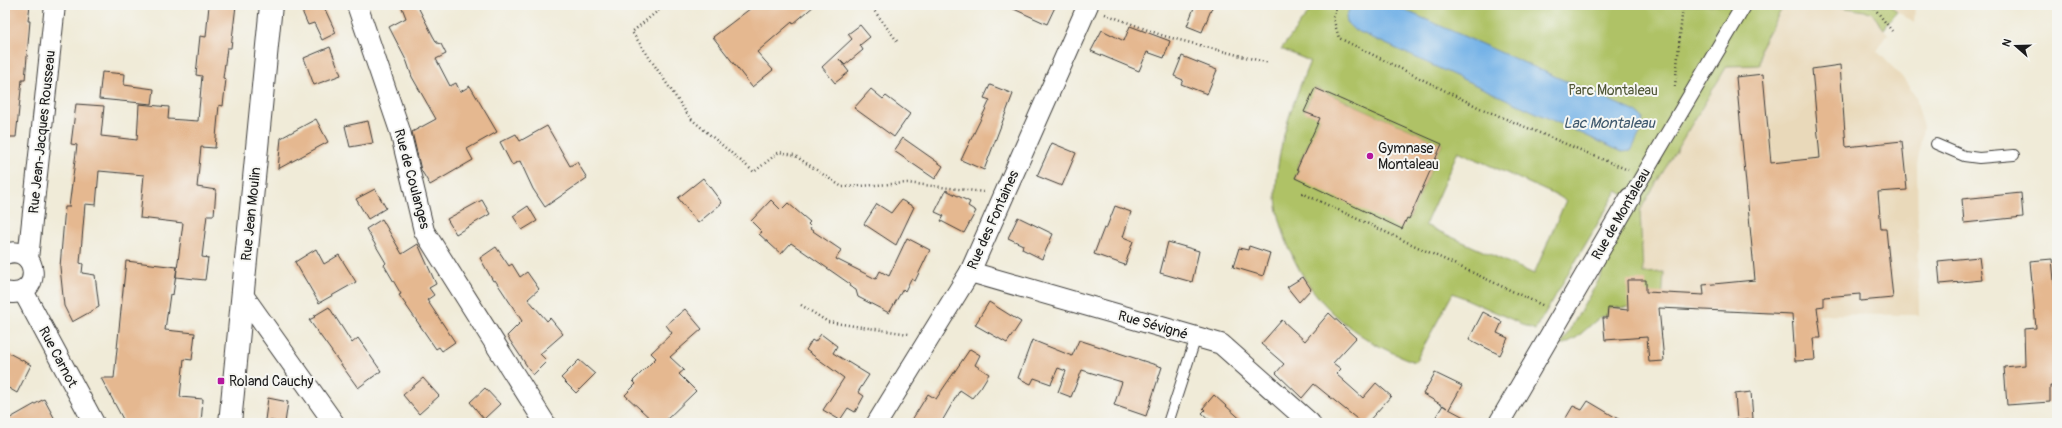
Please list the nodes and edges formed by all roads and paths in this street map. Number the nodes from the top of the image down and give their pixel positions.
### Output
1 (55, 5) edge
2 (271, 5) edge
3 (357, 5) edge
4 (665, 5) edge
5 (870, 5) edge
6 (1337, 5) edge
7 (1683, 5) edge
8 (1744, 5) edge
9 (1872, 5) edge
10 (1088, 6) edge
11 (1892, 31) dead end
12 (897, 41) dead end
13 (1269, 63) dead end
14 (1674, 92) dead end
15 (1936, 144) dead end
16 (2014, 155) dead end
17 (1632, 172) dead end
18 (1302, 193) dead end
19 (1004, 194) junction
20 (1630, 198) joint
21 (5, 254) edge
22 (28, 259) junction
23 (970, 272) junction
24 (14, 292) edge
25 (243, 295) junction
26 (801, 305) dead end
27 (1563, 315) junction
28 (1196, 337) junction
29 (928, 342) junction
30 (94, 423) edge
31 (230, 423) edge
32 (334, 423) edge
33 (545, 423) edge
34 (877, 423) edge
35 (1168, 423) edge
36 (1310, 423) edge
37 (1499, 423) edge

1 - 22 street, Rue Jean-Jacques Rousseau
2 - 25 street, Rue Jean Moulin
3 - 33 street, Rue de Coulanges
4 - 19 path
5 - 12 path
6 - 17 path
7 - 14 path
8 - 20 street, Rue de Montaleau
9 - 11 path
10 - 13 path
10 - 19 street, Rue des Fontaines
15 - 16 lane
18 - 27 path
19 - 23 street, Rue des Fontaines
20 - 27 street, Rue de Montaleau
21 - 22 street
22 - 24 street, Rue Jean-Jacques Rousseau
23 - 28 street, Rue Sévigné
23 - 29 street, Rue des Fontaines
24 - 30 street, Rue Carnot
25 - 31 street, Rue Jean Moulin
25 - 32 street
26 - 29 path
27 - 37 street, Rue de Montaleau
28 - 35 lane
28 - 36 street, Rue Sévigné
29 - 34 street, Rue des Fontaines

